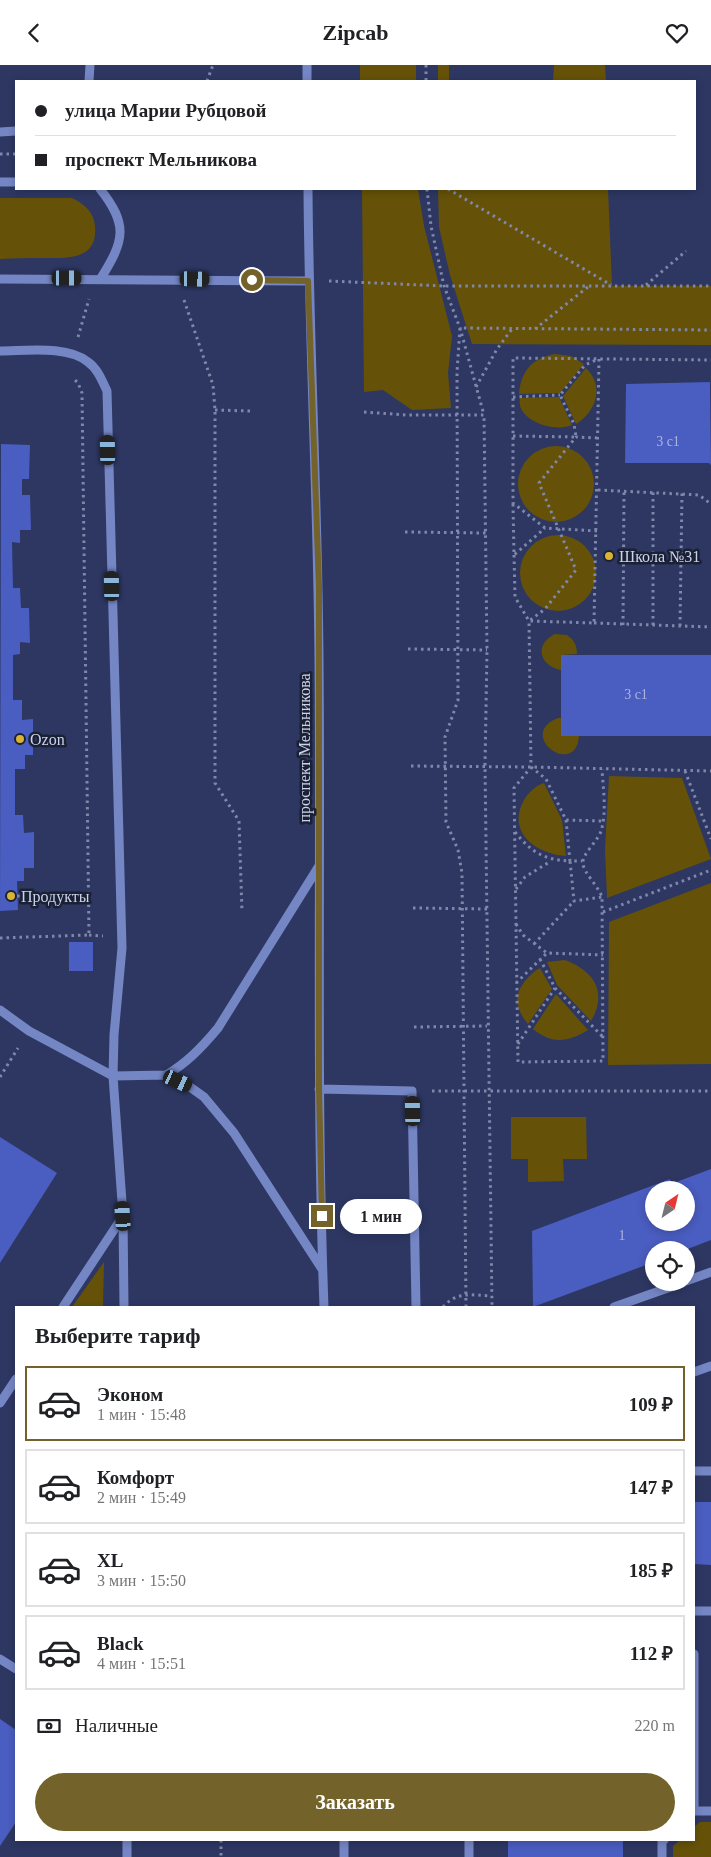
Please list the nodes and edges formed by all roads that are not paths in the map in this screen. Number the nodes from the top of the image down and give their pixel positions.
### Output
1 (90, 65) edge
2 (307, 65) edge
3 (90, 80) edge
4 (307, 80) edge
5 (15, 131) edge
6 (0, 132) edge
7 (0, 182) edge
8 (15, 183) edge
9 (101, 190) edge
10 (308, 190) edge
11 (101, 278) junction
12 (0, 279) edge
13 (308, 281) junction
14 (0, 351) edge
15 (319, 866) junction
16 (0, 1010) edge
17 (166, 1075) junction
18 (112, 1076) junction
19 (319, 1089) junction
20 (123, 1216) junction
21 (322, 1270) junction
22 (711, 1272) edge
23 (695, 1278) edge
24 (659, 1291) edge
25 (64, 1306) edge
26 (124, 1306) edge
27 (324, 1306) edge
28 (416, 1306) edge
29 (617, 1306) edge
30 (711, 1366) edge
31 (695, 1372) edge
32 (15, 1380) edge
33 (0, 1403) edge
34 (695, 1471) edge
35 (711, 1471) edge
36 (695, 1611) edge
37 (711, 1611) edge
38 (0, 1659) edge
39 (15, 1668) edge
40 (695, 1811) edge
41 (711, 1811) edge
42 (127, 1841) edge
43 (344, 1841) edge
44 (469, 1841) edge
45 (662, 1841) edge
46 (127, 1857) edge
47 (344, 1857) edge
48 (469, 1857) edge
49 (662, 1857) edge

1 - 3 street
2 - 4 street
5 - 6 street
7 - 8 street
9 - 11 street
10 - 13 street, проспект Мельникова
11 - 12 street
11 - 13 street
13 - 15 street, проспект Мельникова
14 - 18 street
15 - 17 street
15 - 19 street, проспект Мельникова
16 - 18 street
17 - 18 street
17 - 21 street
18 - 20 street
19 - 21 street, проспект Мельникова
19 - 28 street
20 - 25 street
20 - 26 street
21 - 27 street, проспект Мельникова
22 - 23 street
24 - 29 street
30 - 31 street
32 - 33 street
34 - 35 street
36 - 37 street
38 - 39 street
40 - 41 street
42 - 46 street
43 - 47 street
44 - 48 street
45 - 49 street

